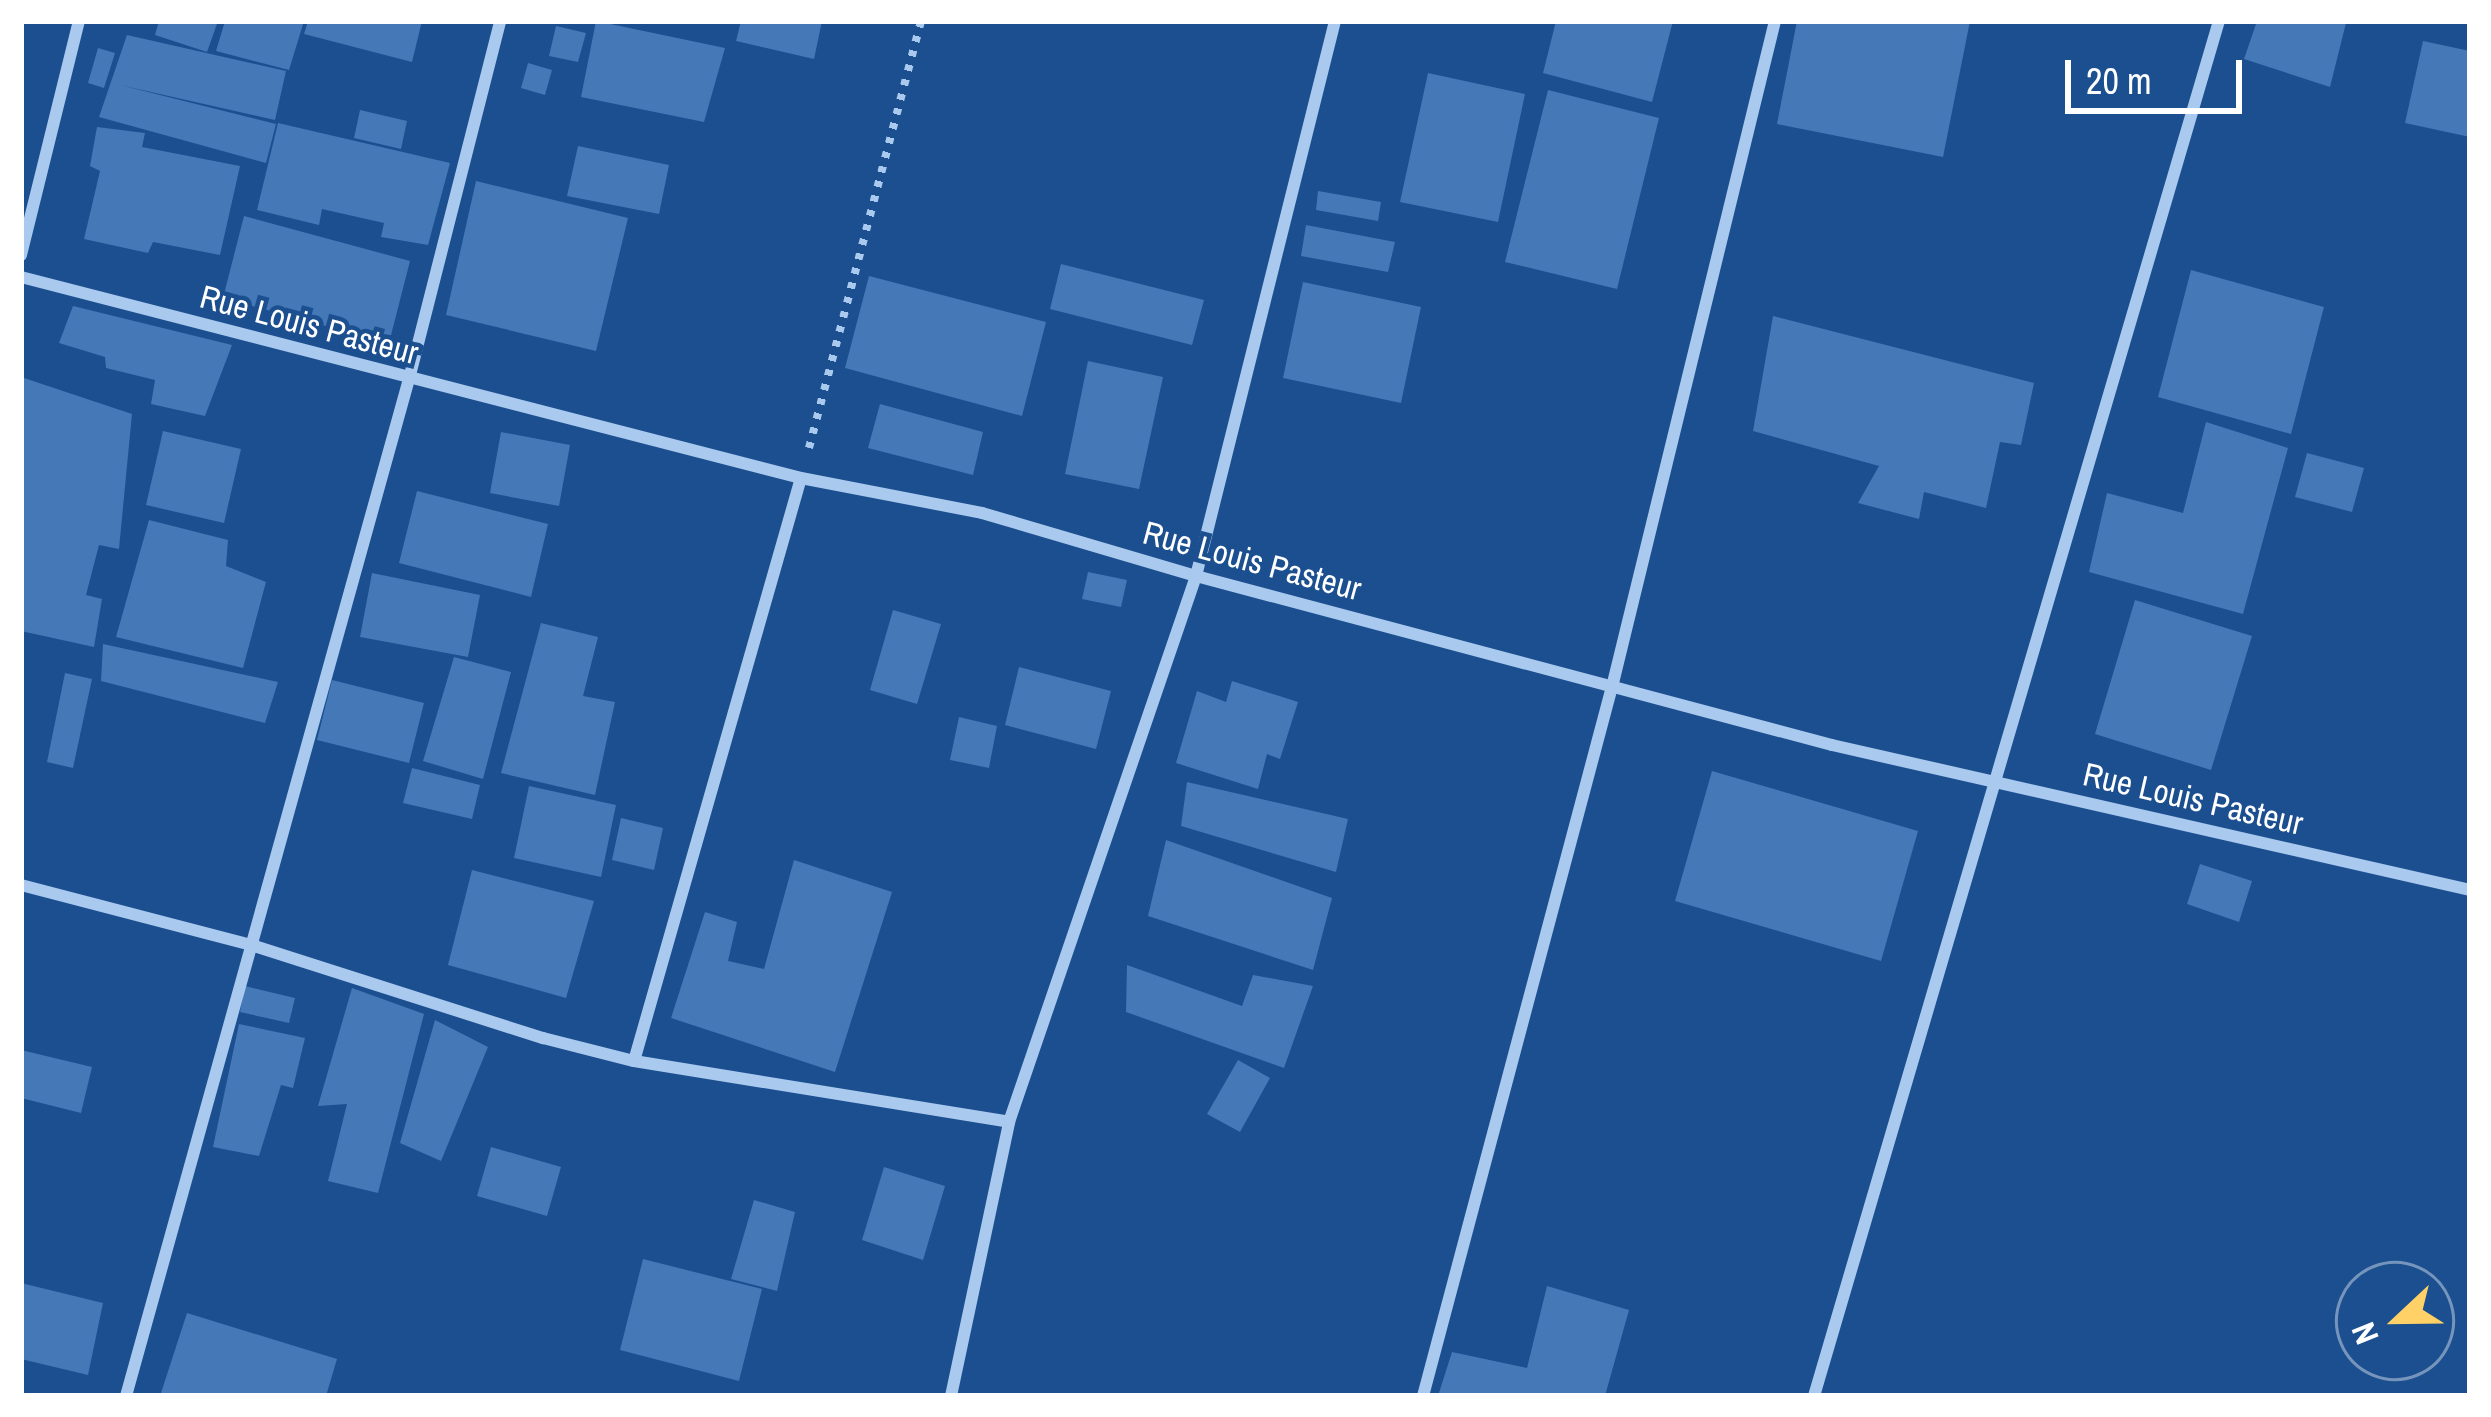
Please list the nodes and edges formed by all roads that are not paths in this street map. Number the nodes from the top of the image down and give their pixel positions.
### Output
1 (79, 21) edge
2 (500, 21) edge
3 (1335, 21) edge
4 (1775, 21) edge
5 (2219, 21) edge
6 (21, 255) edge
7 (21, 277) edge
8 (409, 379) junction
9 (801, 478) junction
10 (1196, 576) junction
11 (1613, 683) junction
12 (1993, 781) junction
13 (21, 885) edge
14 (2470, 890) edge
15 (248, 944) junction
16 (634, 1060) junction
17 (1009, 1122) junction
18 (126, 1396) edge
19 (951, 1396) edge
20 (1423, 1396) edge
21 (1814, 1396) edge

1 - 6 street
2 - 8 street
3 - 10 street
4 - 11 street
5 - 12 street
7 - 8 street, Rue Louis Pasteur
8 - 9 street, Rue Louis Pasteur
8 - 15 street
9 - 10 street, Rue Louis Pasteur
9 - 16 street
10 - 11 street, Rue Louis Pasteur
10 - 17 street
11 - 12 street, Rue Louis Pasteur
11 - 20 street
12 - 14 street, Rue Louis Pasteur
12 - 21 street
13 - 15 street
15 - 16 street
15 - 18 street
16 - 17 street
17 - 19 street

